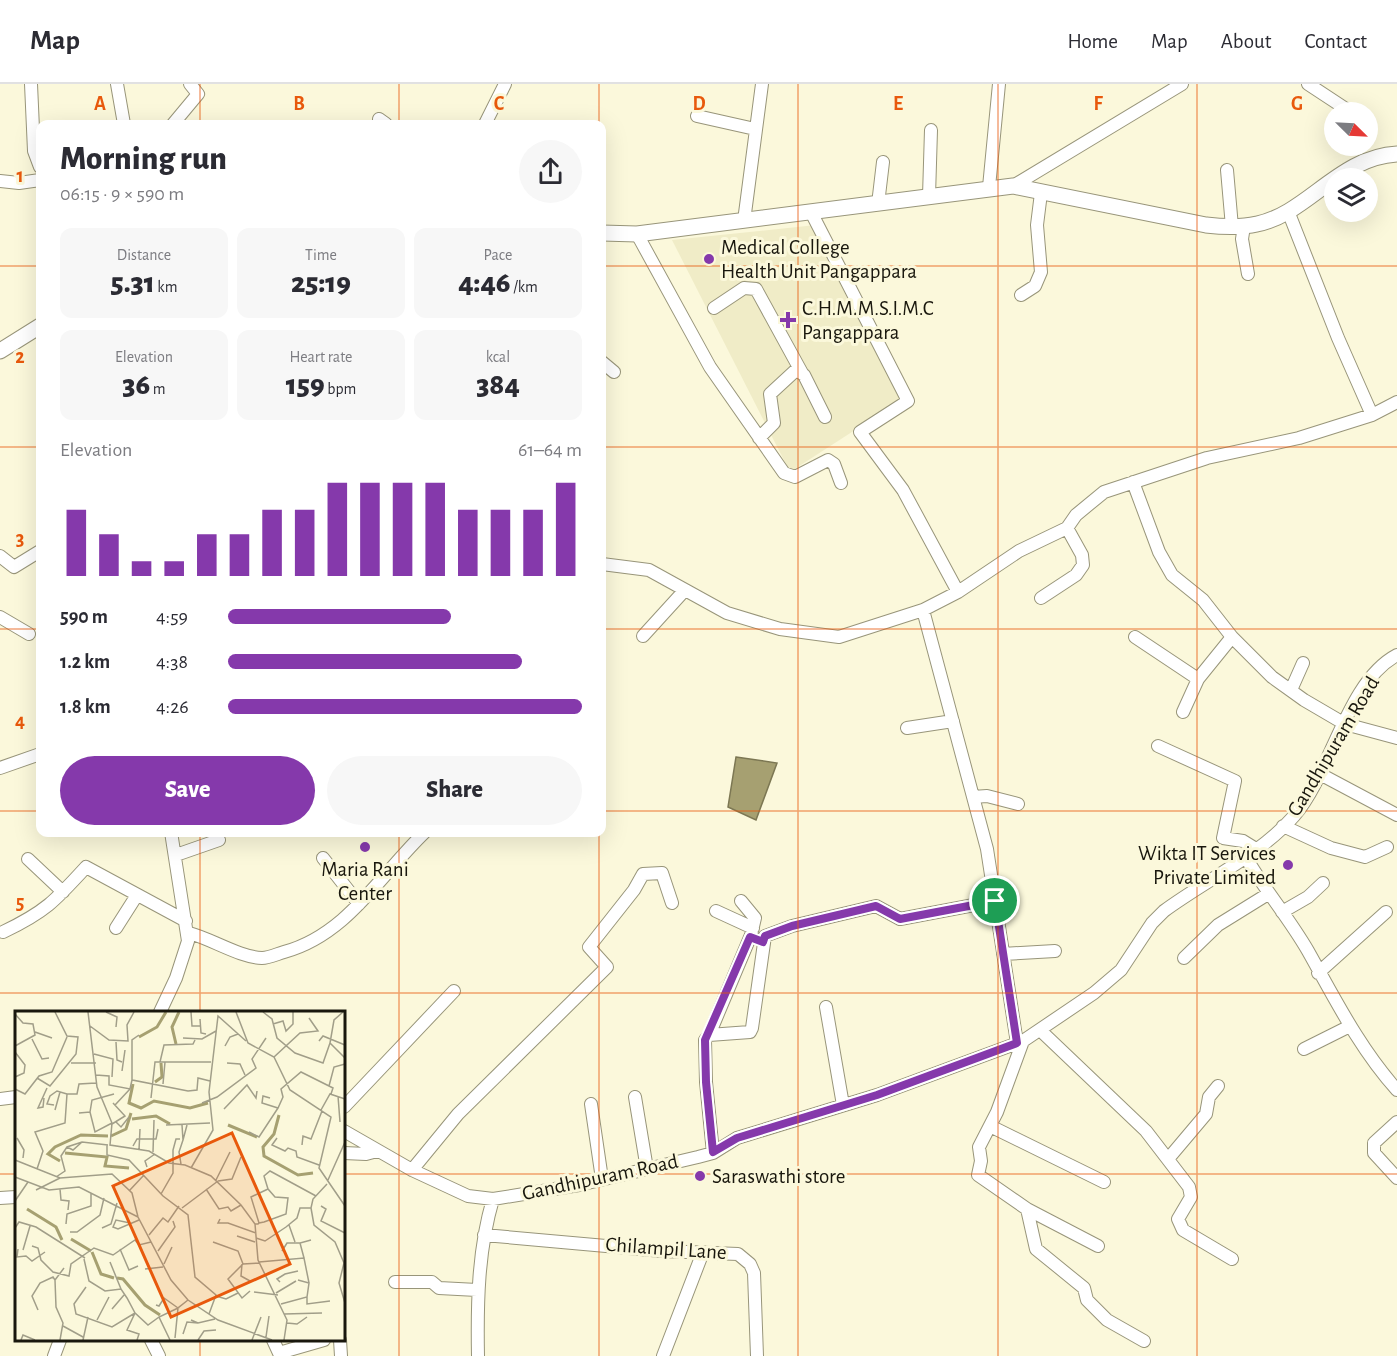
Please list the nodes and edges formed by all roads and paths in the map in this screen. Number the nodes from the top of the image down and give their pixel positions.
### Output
1 (31, 84) edge
2 (117, 84) edge
3 (190, 84) edge
4 (505, 84) edge
5 (762, 84) edge
6 (1182, 84) edge
7 (1308, 84) edge
8 (1001, 85) edge
9 (1335, 102) edge
10 (697, 117) dead end
11 (123, 120) edge
12 (176, 120) edge
13 (487, 120) edge
14 (755, 129) junction
15 (932, 130) dead end
16 (1397, 154) edge
17 (36, 156) edge
18 (883, 162) dead end
19 (1227, 170) dead end
20 (0, 181) edge
21 (36, 181) edge
22 (1013, 186) junction
23 (989, 187) junction
24 (1041, 192) junction
25 (929, 196) junction
26 (878, 204) junction
27 (1288, 211) junction
28 (811, 212) junction
29 (744, 221) junction
30 (1238, 227) junction
31 (606, 233) edge
32 (637, 234) junction
33 (1248, 274) dead end
34 (1021, 295) dead end
35 (714, 308) dead end
36 (36, 328) edge
37 (0, 351) edge
38 (606, 365) edge
39 (614, 372) dead end
40 (802, 373) junction
41 (1397, 402) edge
42 (1372, 415) junction
43 (825, 417) dead end
44 (759, 438) junction
45 (1133, 482) junction
46 (841, 483) dead end
47 (1067, 528) junction
48 (36, 553) edge
49 (2, 562) edge
50 (606, 565) edge
51 (684, 591) junction
52 (958, 592) junction
53 (1041, 598) dead end
54 (923, 610) junction
55 (0, 617) edge
56 (29, 634) dead end
57 (643, 636) dead end
58 (1135, 637) dead end
59 (1232, 637) junction
60 (1397, 656) edge
61 (1303, 663) dead end
62 (1198, 678) junction
63 (1291, 690) junction
64 (1182, 712) dead end
65 (953, 721) junction
66 (1345, 724) junction
67 (907, 728) dead end
68 (1397, 738) edge
69 (1158, 746) dead end
70 (36, 755) edge
71 (0, 768) edge
72 (1320, 774) junction
73 (973, 797) junction
74 (1018, 804) dead end
75 (1397, 815) edge
76 (1283, 826) junction
77 (172, 837) edge
78 (420, 837) edge
79 (219, 840) dead end
80 (1387, 847) dead end
81 (1250, 853) junction
82 (176, 855) junction
83 (323, 858) dead end
84 (28, 859) dead end
85 (1323, 883) dead end
86 (63, 892) junction
87 (1268, 894) junction
88 (137, 895) junction
89 (741, 901) dead end
90 (995, 901) junction
91 (672, 903) dead end
92 (359, 904) junction
93 (716, 911) dead end
94 (1282, 912) junction
95 (1386, 912) dead end
96 (187, 927) junction
97 (116, 928) dead end
98 (3, 932) dead end
99 (752, 932) junction
100 (763, 942) junction
101 (1055, 951) dead end
102 (1003, 954) junction
103 (1184, 958) dead end
104 (1318, 973) junction
105 (454, 991) dead end
106 (826, 1007) dead end
107 (160, 1011) edge
108 (1350, 1026) junction
109 (1041, 1031) junction
110 (709, 1035) junction
111 (1020, 1042) junction
112 (1304, 1050) dead end
113 (1218, 1086) dead end
114 (1397, 1090) edge
115 (15, 1097) edge
116 (635, 1097) dead end
117 (0, 1099) edge
118 (591, 1104) dead end
119 (843, 1105) junction
120 (345, 1106) edge
121 (1397, 1122) edge
122 (990, 1126) junction
123 (345, 1132) edge
124 (377, 1150) junction
125 (713, 1152) junction
126 (345, 1153) edge
127 (1168, 1159) junction
128 (647, 1169) junction
129 (412, 1170) junction
130 (1397, 1178) edge
131 (602, 1179) junction
132 (1104, 1182) dead end
133 (15, 1197) edge
134 (0, 1198) edge
135 (493, 1199) junction
136 (1027, 1209) junction
137 (484, 1234) junction
138 (1098, 1246) dead end
139 (703, 1252) junction
140 (1232, 1259) dead end
141 (395, 1282) dead end
142 (477, 1290) junction
143 (60, 1341) edge
144 (152, 1341) edge
145 (273, 1341) edge
146 (321, 1341) edge
147 (1144, 1341) dead end
148 (54, 1356) edge
149 (159, 1356) edge
150 (478, 1356) edge
151 (663, 1356) edge
152 (757, 1356) edge

1 - 17 street
2 - 11 street
3 - 12 street
4 - 13 street
5 - 14 street
6 - 22 street
7 - 9 street
8 - 23 street
10 - 14 street
14 - 29 street
15 - 25 street
16 - 27 main road
18 - 26 street
19 - 30 street
20 - 21 street
22 - 23 main road
22 - 24 main road
23 - 25 main road
24 - 30 main road
24 - 34 street
25 - 26 main road
26 - 28 main road
27 - 30 main road
27 - 42 street
28 - 29 main road
28 - 52 street
29 - 32 main road
30 - 33 street
31 - 32 main road
32 - 44 street
35 - 40 street
36 - 37 main road
38 - 39 street
40 - 43 street
40 - 44 street
41 - 42 street
42 - 45 street
44 - 46 street
45 - 47 street
45 - 59 street
47 - 52 street
47 - 53 street
48 - 49 street
50 - 51 street
51 - 54 street
51 - 57 street
52 - 54 street
54 - 65 street
55 - 56 street
58 - 62 street
59 - 62 street
59 - 63 street
60 - 66 street, Gandhipuram Road
61 - 63 street
62 - 64 street
63 - 66 street
65 - 67 street
65 - 73 street
66 - 68 street
66 - 72 street, Gandhipuram Road
69 - 81 street
70 - 71 street
72 - 75 street
72 - 76 street, Gandhipuram Road
73 - 74 street
73 - 90 street
76 - 80 street
76 - 81 street, Gandhipuram Road
77 - 82 street
78 - 92 street
79 - 82 street
81 - 87 street
81 - 109 street, Gandhipuram Road
82 - 96 street
83 - 92 street
84 - 86 street
85 - 94 street
86 - 88 street
86 - 98 street
87 - 94 street
87 - 103 street
88 - 96 street
88 - 97 street
89 - 99 street
90 - 100 street
90 - 102 street
91 - 129 street
92 - 96 street
93 - 99 street
94 - 104 street
95 - 104 street
96 - 107 street
99 - 100 street
99 - 110 street
100 - 110 street
101 - 102 street
102 - 111 street
104 - 108 street
105 - 120 street
106 - 119 street
108 - 112 street
108 - 114 street
109 - 111 street, Gandhipuram Road
109 - 127 street
110 - 125 street
111 - 119 street, Gandhipuram Road
111 - 122 street
113 - 127 street
115 - 117 street
116 - 128 street
118 - 131 street
119 - 125 street, Gandhipuram Road
121 - 130 street
122 - 132 street
122 - 136 street
123 - 124 street, Gandhipuram Road
124 - 126 street
124 - 129 street, Gandhipuram Road
125 - 128 street, Gandhipuram Road
127 - 140 street
128 - 131 street, Gandhipuram Road
129 - 135 street, Gandhipuram Road
131 - 135 street, Gandhipuram Road
133 - 134 street
135 - 137 street
136 - 138 street
136 - 147 street
137 - 139 street, Chilampil Lane
137 - 142 street
139 - 151 street
139 - 152 street, Chilampil Lane
141 - 142 street
142 - 150 street
143 - 148 street
144 - 149 street
145 - 146 street

